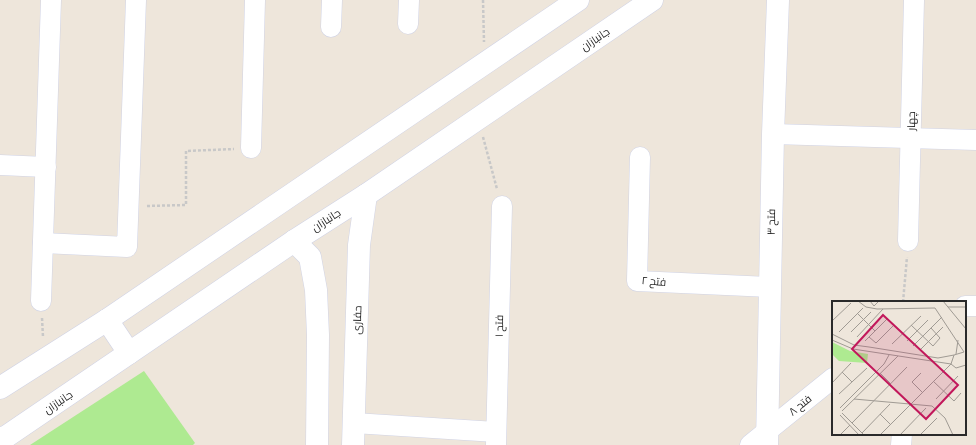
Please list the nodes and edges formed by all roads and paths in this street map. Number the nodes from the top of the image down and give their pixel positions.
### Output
1 (51, 0) edge
2 (136, 0) edge
3 (255, 0) edge
4 (332, 0) edge
5 (409, 0) edge
6 (484, 0) edge
7 (578, 0) edge
8 (652, 0) edge
9 (778, 0) edge
10 (914, 0) edge
11 (408, 24) dead end
12 (331, 28) dead end
13 (484, 64) junction
14 (478, 119) junction
15 (773, 134) junction
16 (911, 138) junction
17 (976, 140) edge
18 (251, 148) joint
19 (640, 157) dead end
20 (0, 165) edge
21 (46, 167) junction
22 (366, 195) junction
23 (502, 206) joint
24 (128, 207) junction
25 (294, 241) junction
26 (908, 241) joint
27 (43, 243) junction
28 (770, 287) junction
29 (41, 301) joint
30 (903, 301) edge
31 (107, 320) junction
32 (129, 353) junction
33 (45, 360) junction
34 (832, 379) edge
35 (0, 388) edge
36 (354, 423) junction
37 (767, 438) edge
38 (0, 439) edge
39 (496, 439) edge
40 (317, 445) edge
41 (353, 445) edge
42 (750, 445) edge

1 - 21 street
2 - 24 street
3 - 18 street
4 - 12 street
5 - 11 street
6 - 13 path
7 - 13 street
8 - 14 street, جانبازان
9 - 15 street, فتح ۳
10 - 16 street, چهار
13 - 31 street
14 - 22 street, جانبازان
14 - 23 path
15 - 16 street
15 - 28 street, فتح ۳
16 - 17 street
16 - 26 street, چهار
18 - 24 path
19 - 28 street, فتح ۲
20 - 21 street
21 - 27 street
22 - 25 street, جانبازان
22 - 36 street, حفاری
23 - 39 street, فتح ۱
24 - 27 street
25 - 32 street, جانبازان
25 - 40 street
26 - 30 path
27 - 29 street
28 - 37 street, فتح ۳
29 - 33 path
31 - 32 street
31 - 33 street
32 - 38 street, جانبازان
33 - 35 street
34 - 37 street, فتح ۸
36 - 39 street
36 - 41 street, حفاری
37 - 42 street, فتح ۸

